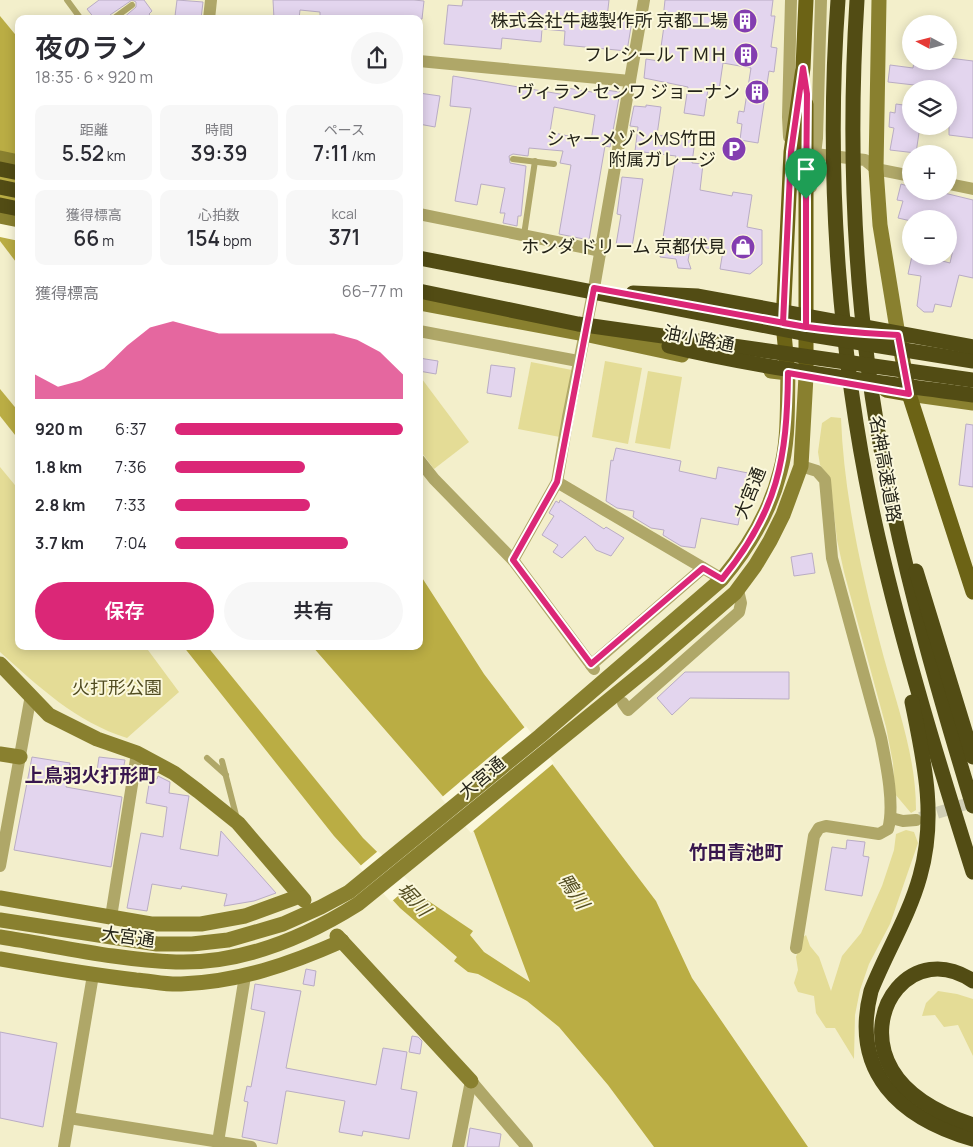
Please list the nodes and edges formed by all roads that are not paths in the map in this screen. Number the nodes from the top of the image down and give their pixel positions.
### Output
1 (66, 0) edge
2 (211, 0) edge
3 (644, 0) edge
4 (791, 0) edge
5 (806, 0) edge
6 (821, 0) edge
7 (838, 0) edge
8 (857, 0) edge
9 (879, 0) edge
10 (132, 5) dead end
11 (78, 15) edge
12 (118, 15) edge
13 (209, 15) edge
14 (423, 61) edge
15 (803, 68) junction
16 (630, 81) junction
17 (791, 152) junction
18 (815, 154) junction
19 (0, 158) edge
20 (513, 159) dead end
21 (15, 161) edge
22 (535, 161) junction
23 (554, 164) dead end
24 (0, 169) edge
25 (876, 169) junction
26 (15, 172) edge
27 (902, 174) edge
28 (957, 186) edge
29 (0, 187) edge
30 (973, 189) edge
31 (15, 190) edge
32 (806, 199) junction
33 (0, 205) edge
34 (15, 208) edge
35 (423, 215) edge
36 (0, 216) edge
37 (15, 219) edge
38 (524, 235) junction
39 (423, 251) edge
40 (601, 251) junction
41 (423, 259) edge
42 (589, 289) junction
43 (423, 292) edge
44 (423, 303) edge
45 (783, 323) junction
46 (806, 327) junction
47 (581, 329) junction
48 (423, 332) edge
49 (898, 335) junction
50 (973, 339) edge
51 (973, 347) edge
52 (973, 361) edge
53 (578, 362) junction
54 (788, 373) junction
55 (806, 376) junction
56 (973, 380) edge
57 (909, 394) junction
58 (973, 395) edge
59 (973, 403) edge
60 (423, 465) edge
61 (801, 466) junction
62 (886, 479) junction
63 (557, 482) junction
64 (878, 534) junction
65 (513, 560) junction
66 (703, 568) junction
67 (722, 579) junction
68 (738, 590) junction
69 (973, 591) edge
70 (0, 664) edge
71 (31, 695) junction
72 (623, 703) dead end
73 (574, 717) junction
74 (137, 753) junction
75 (0, 754) edge
76 (20, 757) junction
77 (973, 757) edge
78 (206, 758) dead end
79 (222, 761) dead end
80 (226, 775) junction
81 (973, 806) edge
82 (891, 818) junction
83 (916, 820) tunnel mouth
84 (238, 823) junction
85 (0, 866) edge
86 (973, 872) edge
87 (0, 898) edge
88 (111, 917) junction
89 (0, 920) edge
90 (0, 937) edge
91 (796, 948) dead end
92 (0, 959) edge
93 (93, 975) junction
94 (245, 976) junction
95 (973, 981) edge
96 (471, 1081) junction
97 (69, 1118) junction
98 (973, 1125) edge
99 (973, 1139) edge
100 (218, 1142) junction
101 (64, 1147) edge
102 (251, 1147) edge
103 (458, 1147) edge
104 (527, 1147) edge

1 - 11 lane
2 - 13 street
3 - 16 street
4 - 17 street
5 - 15 main road
6 - 18 street
7 - 64 highway, 名神高速道路
8 - 62 highway, 名神高速道路
9 - 25 street
10 - 12 lane
14 - 16 street
15 - 17 main road
15 - 32 main road
16 - 40 street
17 - 45 main road
18 - 25 street
18 - 32 street
19 - 21 street
20 - 22 lane
22 - 23 lane
22 - 38 lane
24 - 26 highway
25 - 27 street
25 - 49 street
28 - 30 street
29 - 31 highway
32 - 46 main road
33 - 34 highway
35 - 38 street
36 - 37 street
38 - 40 street
39 - 42 street, 油小路通
40 - 42 street
41 - 42 highway
42 - 45 street, 油小路通
42 - 47 street
42 - 51 highway
42 - 52 highway
43 - 47 highway
44 - 47 street, 油小路通
45 - 46 main road, 油小路通
45 - 54 main road
46 - 49 main road, 油小路通
46 - 55 main road
47 - 53 street
47 - 54 street, 油小路通
47 - 56 highway
47 - 58 highway
48 - 53 street
49 - 50 street, 油小路通
49 - 57 main road
53 - 63 street
54 - 55 main road, 油小路通
54 - 67 street, 大宮通
55 - 57 main road, 油小路通
55 - 61 street, 大宮通
57 - 59 street, 油小路通
57 - 69 main road
60 - 65 street
61 - 68 street, 大宮通
61 - 82 street
62 - 77 highway
62 - 81 highway, 名神高速道路
63 - 65 street
63 - 66 street
64 - 86 highway, 名神高速道路
64 - 99 highway
65 - 66 street
66 - 67 street
67 - 73 street, 大宮通
68 - 72 street
68 - 73 street, 大宮通
70 - 71 street
71 - 74 street
71 - 76 street
73 - 89 street, 大宮通
73 - 90 street, 大宮通
74 - 84 street
74 - 88 street
75 - 76 street
76 - 85 street
78 - 80 lane
79 - 80 lane
80 - 84 lane
82 - 83 street
82 - 91 street
84 - 88 street
87 - 88 street
92 - 93 street
93 - 94 street
93 - 97 street
94 - 96 street
94 - 100 street
95 - 98 highway
96 - 103 street
96 - 104 street
97 - 100 street
97 - 101 street
100 - 102 street

